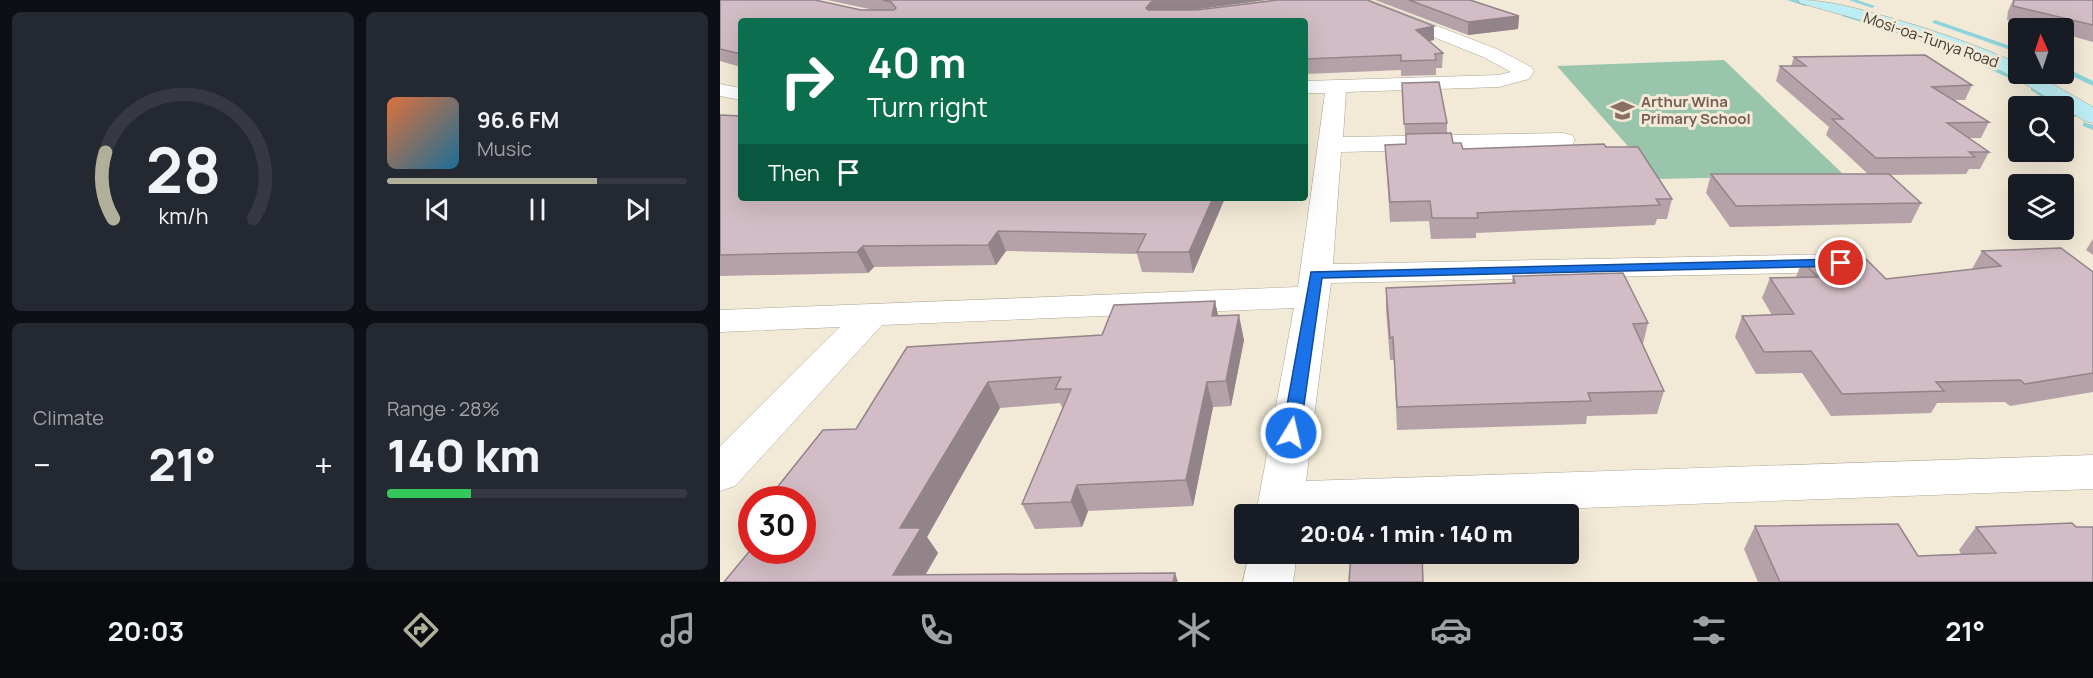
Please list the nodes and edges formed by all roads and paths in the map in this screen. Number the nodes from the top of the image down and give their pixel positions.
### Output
1 (1355, 0) edge
2 (1806, 0) edge
3 (1836, 0) edge
4 (2008, 54) edge
5 (2008, 67) edge
6 (2039, 84) edge
7 (2071, 84) edge
8 (1320, 87) edge
9 (720, 90) edge
10 (738, 93) edge
11 (2093, 96) edge
12 (720, 108) edge
13 (738, 108) edge
14 (2093, 116) edge
15 (1563, 140) dead end
16 (1330, 145) junction
17 (1841, 263) edge
18 (1314, 286) junction
19 (871, 316) junction
20 (720, 321) edge
21 (2093, 472) edge
22 (720, 474) edge
23 (1281, 504) edge
24 (1370, 504) edge
25 (1271, 564) edge
26 (1268, 582) edge

1 - 8 street
2 - 5 main road, Mosi-oa-Tunya Road
3 - 4 main road, Mosi-oa-Tunya Road
6 - 14 main road, Mosi-oa-Tunya Road
7 - 11 main road
8 - 16 street
9 - 10 street
12 - 13 street
15 - 16 street
16 - 18 street
17 - 18 street
18 - 19 street
18 - 23 street
19 - 20 street
19 - 22 street
21 - 24 street
25 - 26 street

